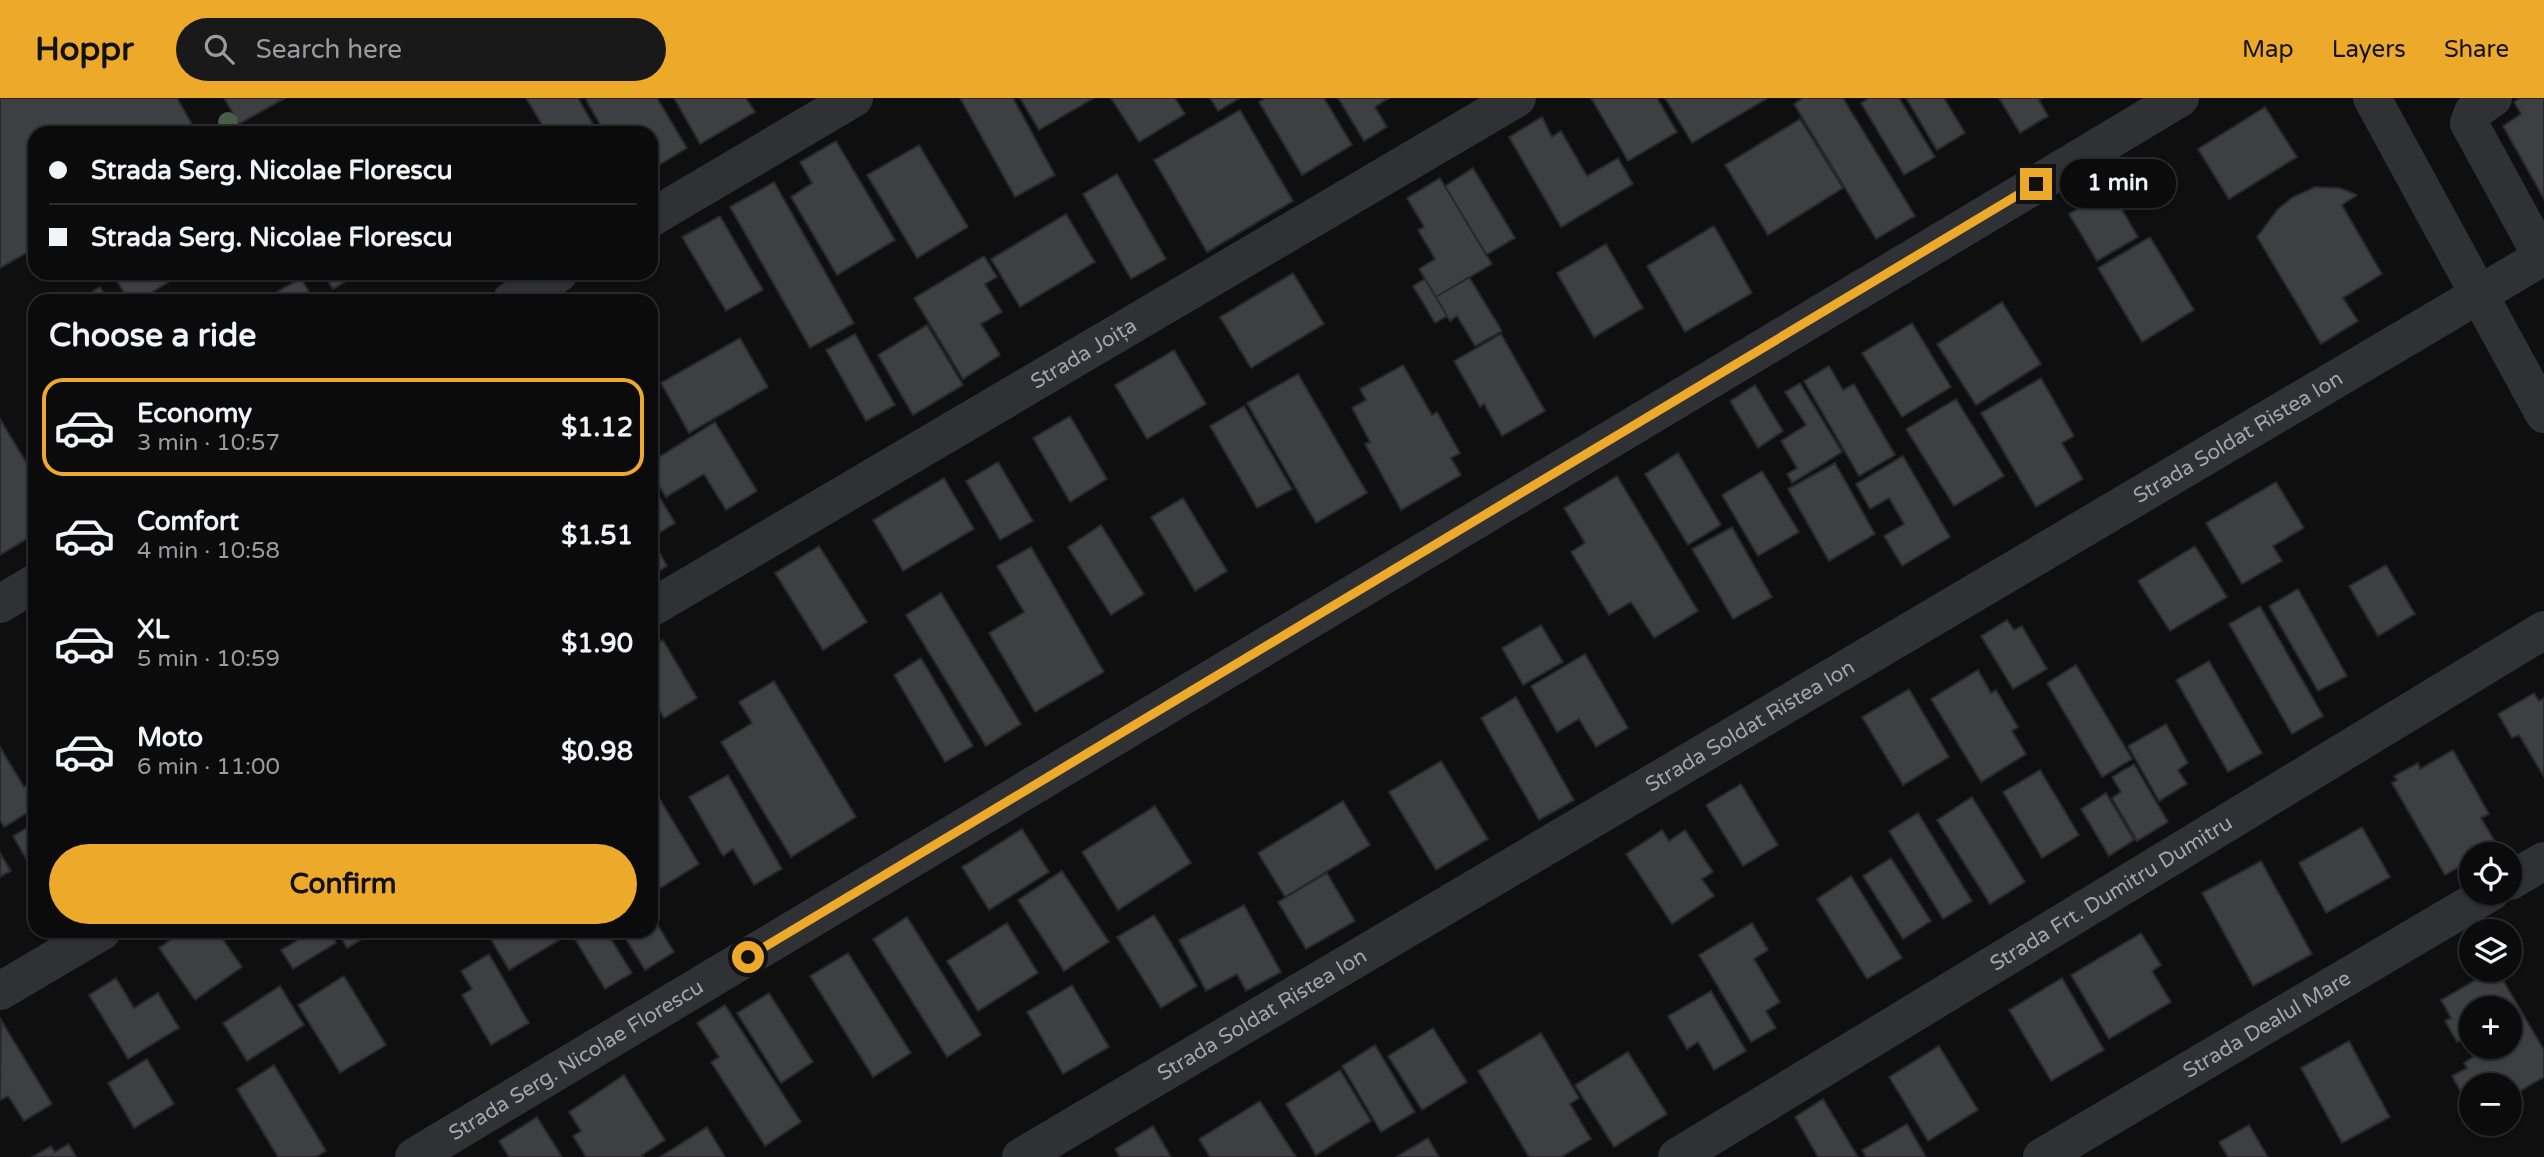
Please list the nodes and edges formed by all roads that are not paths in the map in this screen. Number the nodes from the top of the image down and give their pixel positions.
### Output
1 (854, 98) edge
2 (1517, 98) edge
3 (2180, 98) edge
4 (2372, 98) edge
5 (2493, 98) edge
6 (658, 214) edge
7 (2543, 256) edge
8 (547, 280) edge
9 (523, 294) edge
10 (2479, 294) junction
11 (2544, 414) edge
12 (28, 587) edge
13 (0, 604) edge
14 (658, 604) edge
15 (2544, 630) edge
16 (2544, 861) edge
17 (2522, 874) edge
18 (2469, 905) edge
19 (90, 938) edge
20 (0, 991) edge
21 (414, 1157) edge
22 (1021, 1157) edge
23 (1677, 1157) edge
24 (2042, 1157) edge

1 - 6 street
2 - 14 street, Strada Joița
3 - 21 street, Strada Serg. Nicolae Florescu
4 - 10 street
5 - 7 street
7 - 10 street, Strada Soldat Ristea Ion
8 - 9 street
10 - 11 street
10 - 22 street, Strada Soldat Ristea Ion
12 - 13 street
15 - 23 street, Strada Frt. Dumitru Dumitru
16 - 17 street
18 - 24 street, Strada Dealul Mare
19 - 20 street

